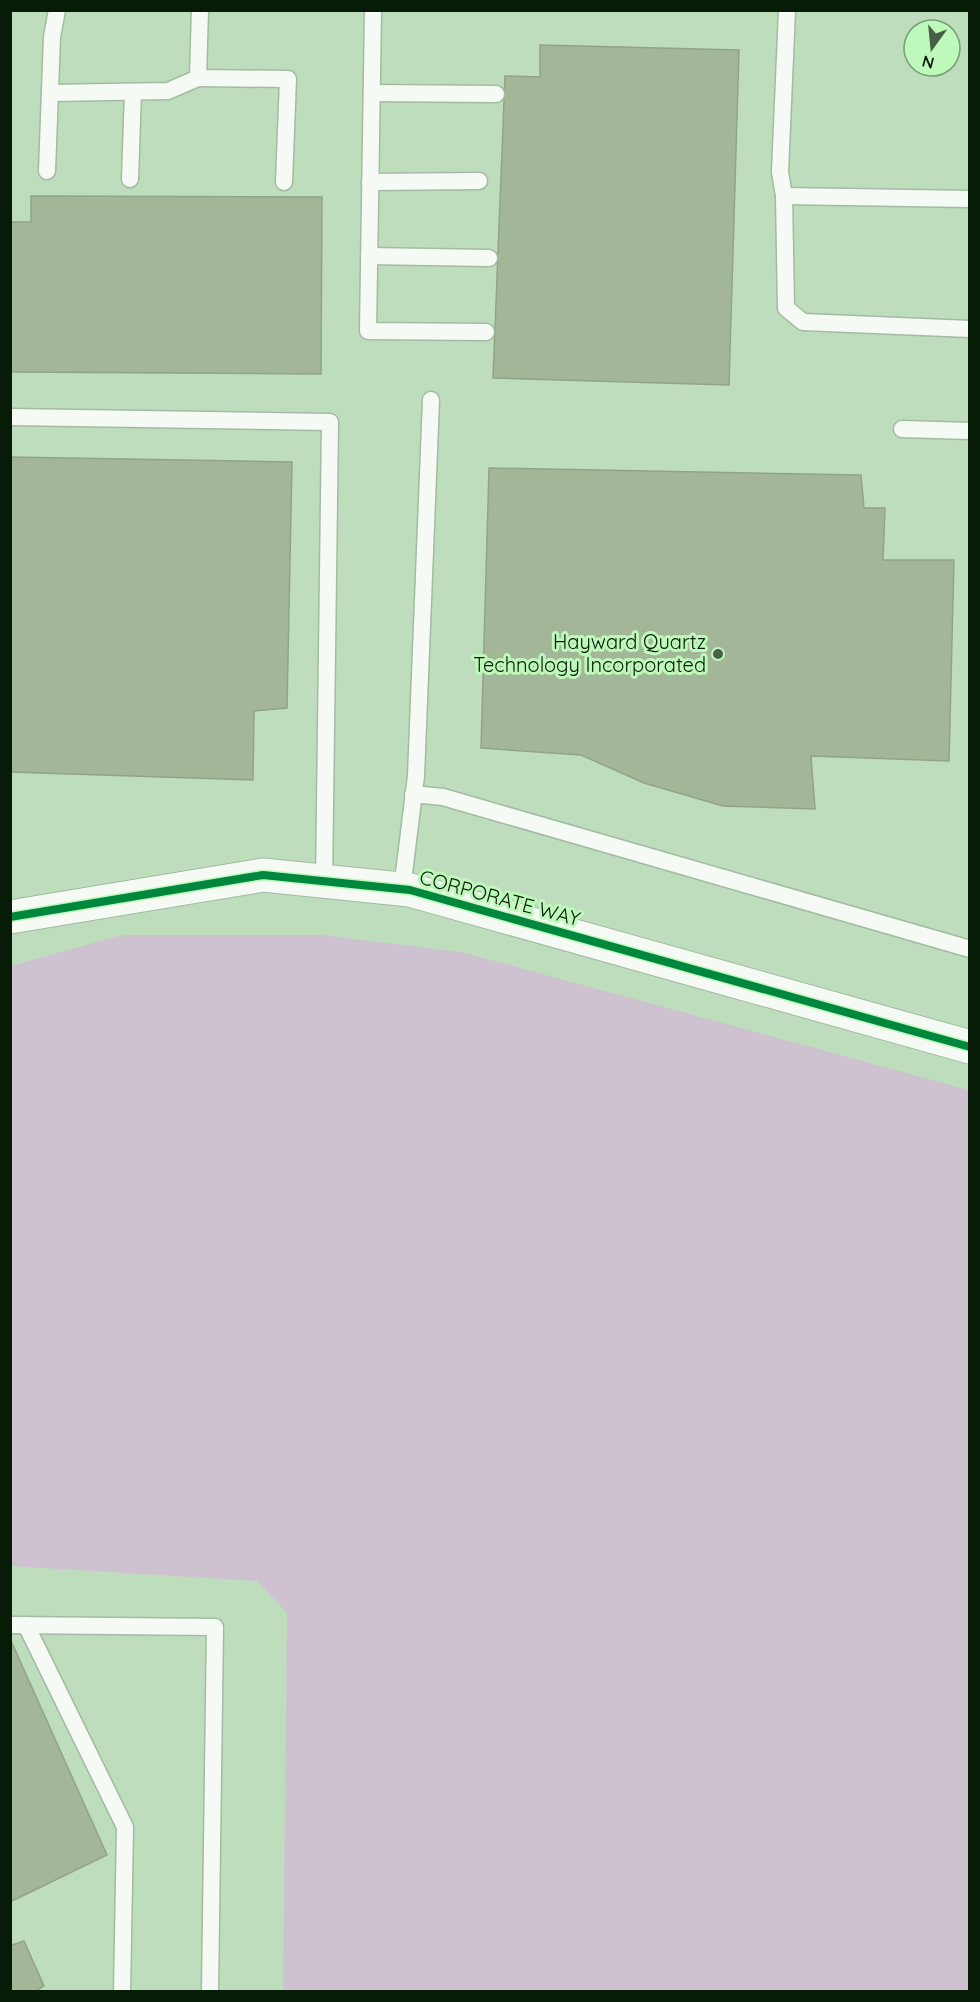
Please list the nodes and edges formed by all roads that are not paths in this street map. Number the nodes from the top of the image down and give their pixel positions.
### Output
1 (57, 10) edge
2 (200, 10) edge
3 (373, 10) edge
4 (788, 10) edge
5 (198, 78) junction
6 (133, 92) junction
7 (50, 93) junction
8 (372, 93) junction
9 (496, 94) dead end
10 (47, 171) dead end
11 (130, 179) dead end
12 (479, 181) dead end
13 (284, 182) dead end
14 (370, 182) junction
15 (784, 196) junction
16 (969, 199) edge
17 (369, 255) junction
18 (489, 258) dead end
19 (969, 329) edge
20 (486, 332) dead end
21 (431, 400) dead end
22 (10, 417) edge
23 (902, 429) dead end
24 (969, 431) edge
25 (413, 794) junction
26 (324, 882) junction
27 (402, 889) junction
28 (10, 917) edge
29 (969, 949) edge
30 (969, 1047) edge
31 (18, 1625) edge
32 (122, 1992) edge
33 (210, 1992) edge

1 - 7 lane
2 - 5 lane
3 - 8 lane
4 - 15 lane
5 - 6 lane
5 - 13 lane
6 - 7 lane
6 - 11 lane
7 - 10 lane
8 - 9 lane
8 - 14 lane
12 - 14 lane
14 - 17 lane
15 - 16 lane
15 - 19 lane
17 - 18 lane
17 - 20 lane
21 - 25 lane
22 - 26 lane
23 - 24 lane
25 - 27 lane
25 - 29 lane
26 - 27 street, CORPORATE WAY
26 - 28 street, CORPORATE WAY
27 - 30 street, CORPORATE WAY
31 - 32 lane
31 - 33 lane

